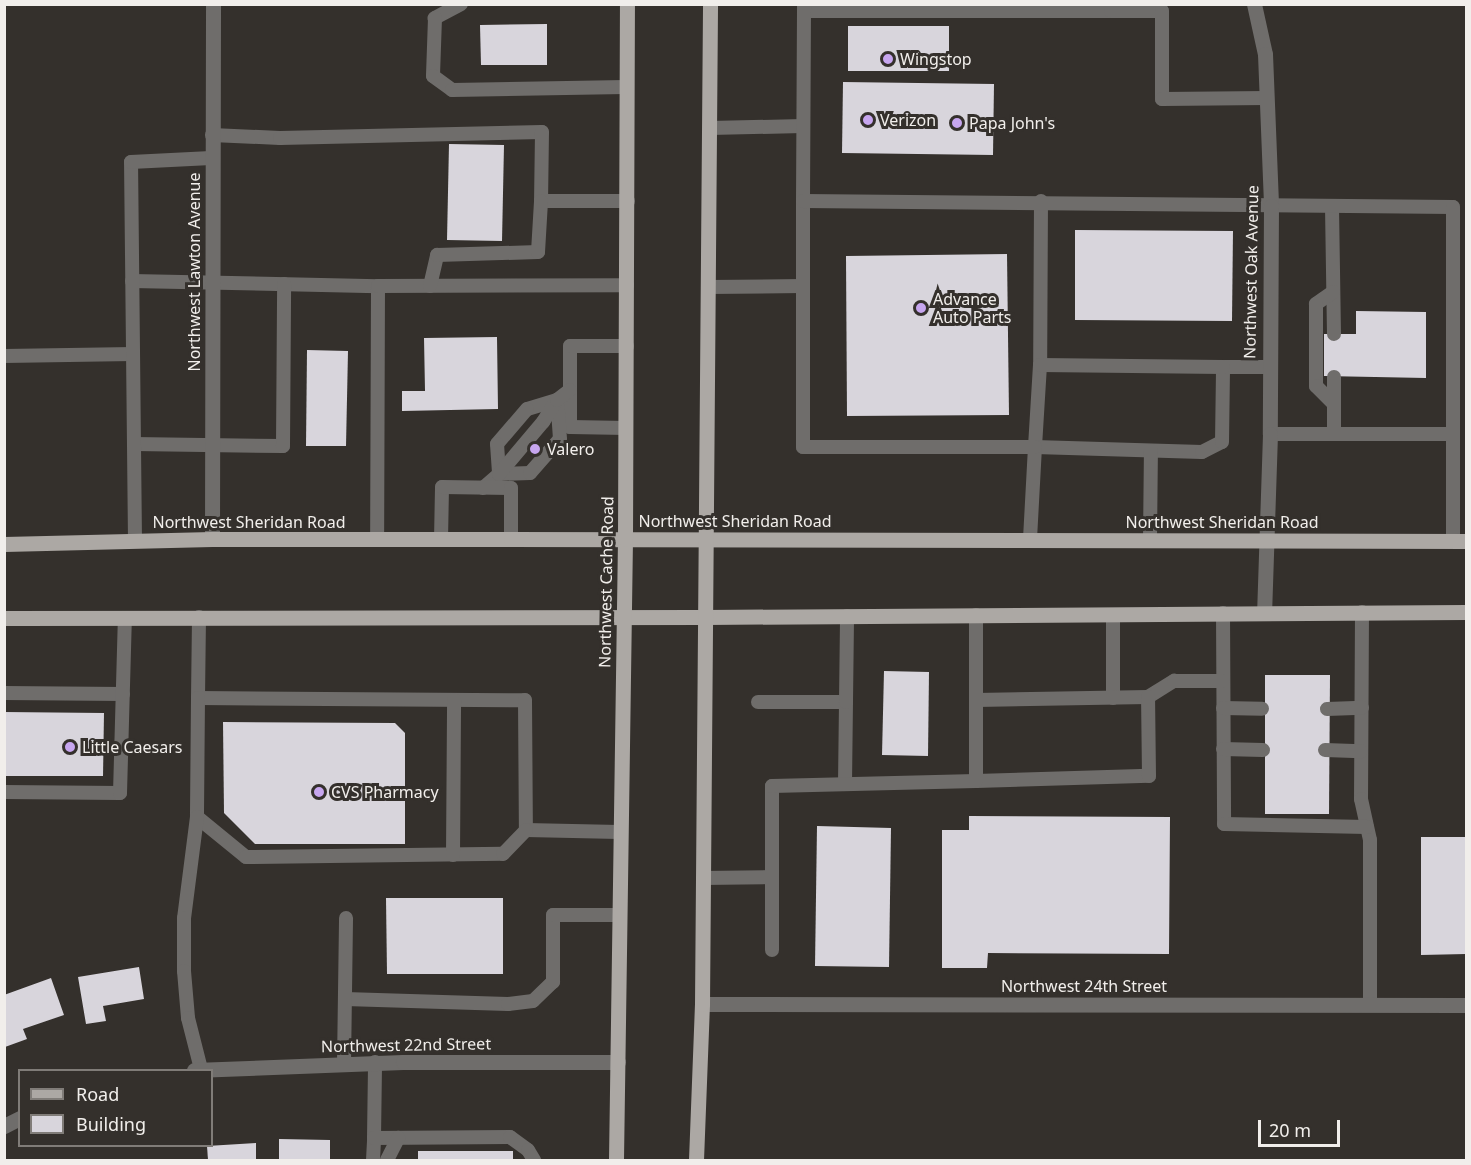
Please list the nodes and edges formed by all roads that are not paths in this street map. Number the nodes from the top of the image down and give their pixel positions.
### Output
1 (213, 4) edge
2 (459, 4) edge
3 (627, 4) edge
4 (710, 4) edge
5 (1254, 4) edge
6 (804, 8) edge
7 (1111, 8) edge
8 (625, 87) junction
9 (1267, 98) junction
10 (803, 126) junction
11 (710, 128) junction
12 (212, 135) junction
13 (211, 158) junction
14 (541, 201) junction
15 (628, 201) junction
16 (803, 201) junction
17 (1041, 201) junction
18 (1271, 206) junction
19 (1332, 207) junction
20 (132, 281) junction
21 (213, 282) junction
22 (284, 284) junction
23 (627, 285) junction
24 (378, 286) junction
25 (430, 286) junction
26 (803, 286) junction
27 (708, 287) junction
28 (1333, 292) junction
29 (1334, 334) dead end
30 (627, 346) junction
31 (133, 354) junction
32 (4, 356) edge
33 (1040, 365) junction
34 (1223, 367) junction
35 (1268, 367) junction
36 (1334, 377) dead end
37 (570, 390) junction
38 (557, 400) junction
39 (1334, 403) junction
40 (626, 428) junction
41 (1270, 434) junction
42 (1334, 434) junction
43 (1452, 434) junction
44 (134, 444) junction
45 (213, 444) junction
46 (1035, 447) junction
47 (1151, 450) junction
48 (499, 474) junction
49 (483, 489) junction
50 (212, 539) junction
51 (377, 539) junction
52 (510, 539) junction
53 (625, 539) junction
54 (706, 539) junction
55 (1030, 539) junction
56 (441, 540) junction
57 (1150, 540) junction
58 (135, 541) junction
59 (1266, 541) junction
60 (1460, 541) edge
61 (4, 544) edge
62 (1264, 612) junction
63 (1362, 612) junction
64 (1467, 612) edge
65 (1223, 613) junction
66 (976, 615) junction
67 (1113, 615) junction
68 (847, 616) junction
69 (200, 617) junction
70 (624, 617) junction
71 (705, 617) junction
72 (4, 618) edge
73 (124, 618) junction
74 (1223, 681) junction
75 (4, 693) edge
76 (123, 694) junction
77 (1148, 697) junction
78 (198, 698) junction
79 (1113, 698) junction
80 (454, 700) junction
81 (976, 700) junction
82 (758, 702) dead end
83 (846, 702) junction
84 (1223, 708) junction
85 (1362, 708) junction
86 (1262, 709) dead end
87 (1327, 709) dead end
88 (1223, 749) junction
89 (1263, 750) dead end
90 (1325, 750) dead end
91 (1361, 751) junction
92 (976, 781) junction
93 (845, 784) junction
94 (4, 792) edge
95 (197, 817) junction
96 (1367, 826) junction
97 (526, 830) junction
98 (619, 832) junction
99 (453, 855) junction
100 (703, 878) junction
101 (771, 878) junction
102 (619, 915) junction
103 (346, 918) dead end
104 (771, 950) dead end
105 (345, 999) junction
106 (702, 1004) junction
107 (1370, 1005) junction
108 (1467, 1005) edge
109 (375, 1062) junction
110 (618, 1062) junction
111 (344, 1064) junction
112 (197, 1069) edge
113 (213, 1069) edge
114 (18, 1119) edge
115 (4, 1126) edge
116 (374, 1138) junction
117 (398, 1138) junction
118 (373, 1161) edge
119 (387, 1161) edge
120 (534, 1161) edge
121 (616, 1161) edge
122 (696, 1161) edge

1 - 12 street, Northwest Lawton Avenue
2 - 8 lane
3 - 8 main road, Northwest Cache Road
4 - 11 main road
5 - 9 street, Northwest Oak Avenue
6 - 7 lane
6 - 10 lane
7 - 9 lane
8 - 15 main road, Northwest Cache Road
9 - 18 street, Northwest Oak Avenue
10 - 11 lane
10 - 16 lane
11 - 27 main road
12 - 13 street, Northwest Lawton Avenue
12 - 14 lane
13 - 20 lane
13 - 21 street, Northwest Lawton Avenue
14 - 15 lane
14 - 25 lane
15 - 23 main road, Northwest Cache Road
16 - 17 lane
16 - 26 lane
17 - 18 lane
17 - 33 lane
18 - 19 lane
18 - 35 street, Northwest Oak Avenue
19 - 28 lane
19 - 43 lane
20 - 21 lane
20 - 31 lane
21 - 22 lane
21 - 45 street, Northwest Lawton Avenue
22 - 24 lane
22 - 45 lane
23 - 25 lane
23 - 30 main road, Northwest Cache Road
24 - 25 lane
24 - 51 lane
26 - 27 lane
26 - 46 lane
27 - 54 main road
28 - 29 lane
28 - 39 lane
30 - 37 lane
30 - 40 main road, Northwest Cache Road
31 - 32 lane
31 - 44 lane
33 - 34 lane
33 - 46 lane
34 - 35 lane
34 - 47 lane
35 - 41 street, Northwest Oak Avenue
36 - 39 lane
37 - 38 lane
37 - 40 lane
38 - 48 lane
38 - 48 lane
38 - 48 lane
39 - 42 lane
40 - 53 main road, Northwest Cache Road
41 - 42 lane
41 - 59 street, Northwest Oak Avenue
42 - 43 lane
43 - 60 lane
44 - 45 lane
44 - 58 lane
45 - 50 street, Northwest Lawton Avenue
46 - 47 lane
46 - 55 lane
47 - 57 lane
48 - 49 lane
49 - 52 lane
49 - 56 lane
50 - 51 main road, Northwest Sheridan Road
50 - 58 main road, Northwest Sheridan Road
51 - 56 main road, Northwest Sheridan Road
52 - 53 main road, Northwest Sheridan Road
52 - 56 main road, Northwest Sheridan Road
53 - 54 main road, Northwest Sheridan Road
53 - 70 main road, Northwest Cache Road
54 - 55 main road, Northwest Sheridan Road
54 - 71 main road
55 - 57 main road, Northwest Sheridan Road
57 - 59 main road, Northwest Sheridan Road
58 - 61 main road, Northwest Sheridan Road
59 - 60 main road, Northwest Sheridan Road
59 - 62 street, Northwest Oak Avenue
62 - 63 main road
62 - 65 main road
63 - 64 main road
63 - 85 lane
65 - 67 main road
65 - 74 lane
66 - 67 main road
66 - 68 main road
66 - 81 lane
67 - 79 lane
68 - 71 main road
68 - 83 lane
69 - 70 main road
69 - 73 main road
69 - 78 lane
70 - 71 main road
70 - 98 main road, Northwest Cache Road
71 - 100 main road
72 - 73 main road
73 - 76 lane
74 - 77 lane
74 - 84 lane
75 - 76 lane
76 - 94 lane
77 - 79 lane
77 - 92 lane
78 - 80 lane
78 - 95 lane
79 - 81 lane
80 - 97 lane
80 - 99 lane
81 - 92 lane
82 - 83 lane
83 - 93 lane
84 - 86 lane
84 - 88 lane
85 - 87 lane
85 - 91 lane
88 - 89 lane
88 - 96 lane
90 - 91 lane
91 - 96 lane
92 - 93 lane
93 - 101 lane
95 - 99 lane
95 - 112 lane
96 - 107 lane
97 - 98 lane
97 - 99 lane
98 - 102 main road, Northwest Cache Road
100 - 101 lane
100 - 106 main road
101 - 104 lane
102 - 105 lane
102 - 110 main road, Northwest Cache Road
103 - 105 lane
105 - 111 lane
106 - 107 street, Northwest 24th Street
106 - 122 main road
107 - 108 street, Northwest 24th Street
109 - 110 street, Northwest 22nd Street
109 - 111 street, Northwest 22nd Street
109 - 116 lane
110 - 121 main road, Northwest Cache Road
111 - 113 street, Northwest 22nd Street
114 - 115 street
116 - 117 lane
116 - 118 lane
117 - 119 lane
117 - 120 lane

